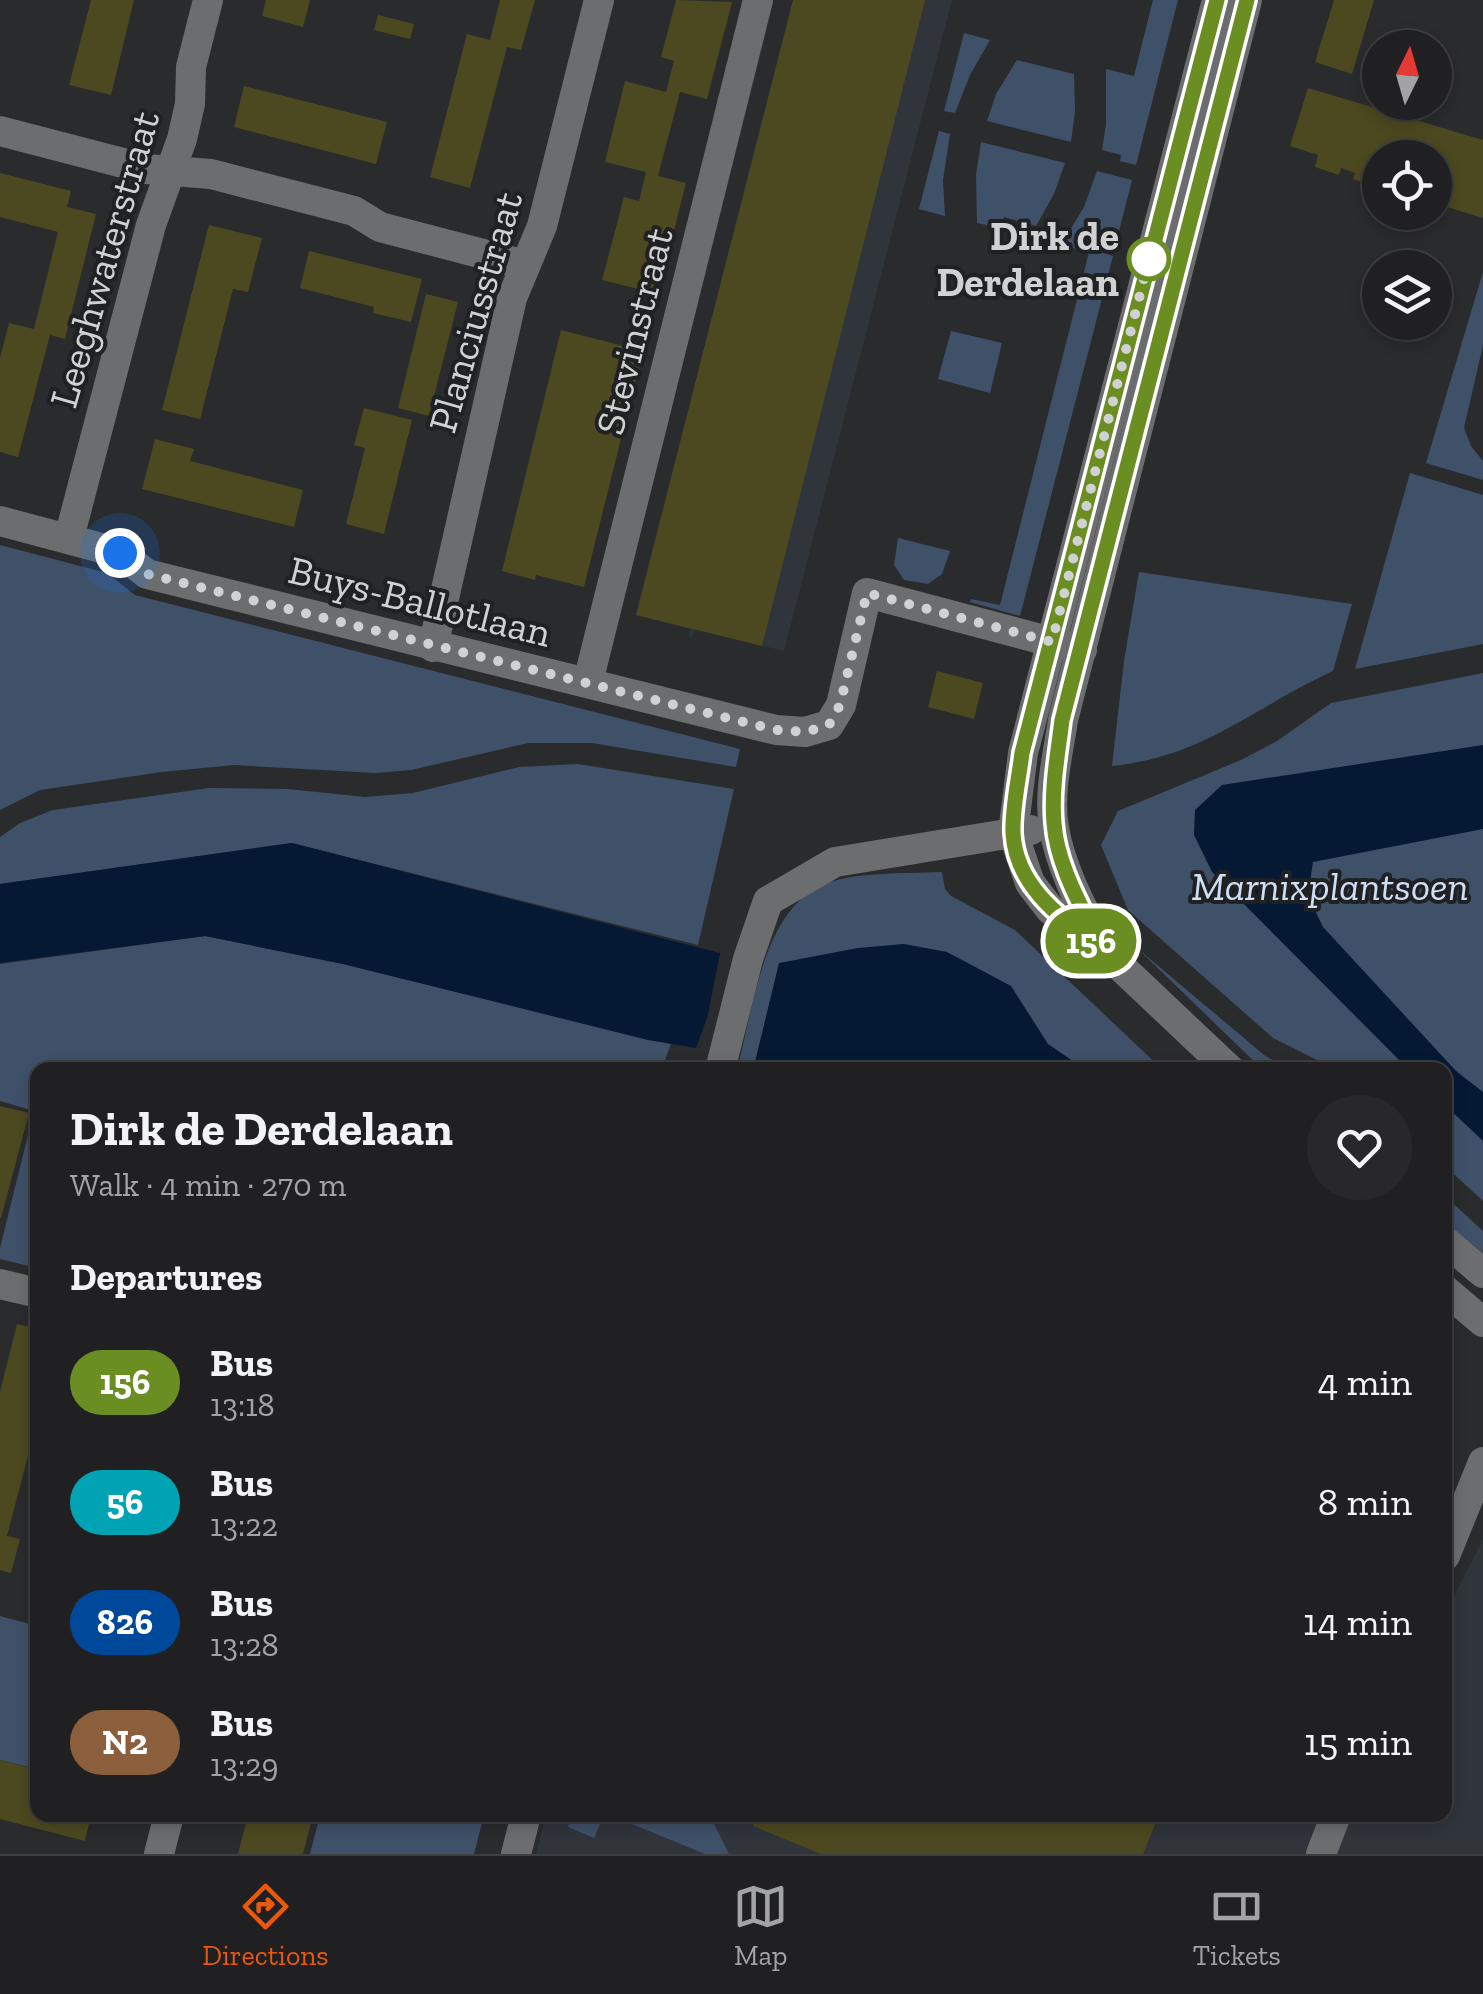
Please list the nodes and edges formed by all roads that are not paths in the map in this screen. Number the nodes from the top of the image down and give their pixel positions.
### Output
1 (208, 0) edge
2 (599, 0) edge
3 (758, 0) edge
4 (1217, 0) edge
5 (1247, 0) edge
6 (0, 131) edge
7 (170, 171) junction
8 (525, 265) junction
9 (0, 521) edge
10 (69, 538) junction
11 (1052, 642) junction
12 (433, 647) junction
13 (1082, 650) junction
14 (588, 682) junction
15 (1054, 826) junction
16 (1013, 832) junction
17 (1102, 949) junction
18 (722, 1062) edge
19 (1222, 1062) edge
20 (1452, 1247) edge
21 (1483, 1273) edge
22 (0, 1284) edge
23 (30, 1291) edge
24 (1452, 1296) edge
25 (1483, 1322) edge
26 (1483, 1462) edge
27 (1452, 1539) edge
28 (167, 1822) edge
29 (524, 1822) edge
30 (1333, 1822) edge
31 (159, 1854) edge
32 (516, 1854) edge
33 (1321, 1854) edge

1 - 7 street, Leeghwaterstraat
2 - 8 street, Planciusstraat
3 - 14 street, Stevinstraat
4 - 11 street
5 - 13 street
6 - 7 street
7 - 8 street
7 - 10 street, Leeghwaterstraat
8 - 12 street, Planciusstraat
9 - 10 street, Buys-Ballotlaan
10 - 12 street, Buys-Ballotlaan
11 - 13 street
11 - 14 street, Buys-Ballotlaan
11 - 16 street
12 - 14 street, Buys-Ballotlaan
13 - 15 street
15 - 16 street
15 - 17 street
16 - 17 street
16 - 18 street
17 - 19 street
20 - 21 street
22 - 23 street
24 - 25 street
26 - 27 street
28 - 31 street
29 - 32 street
30 - 33 street

